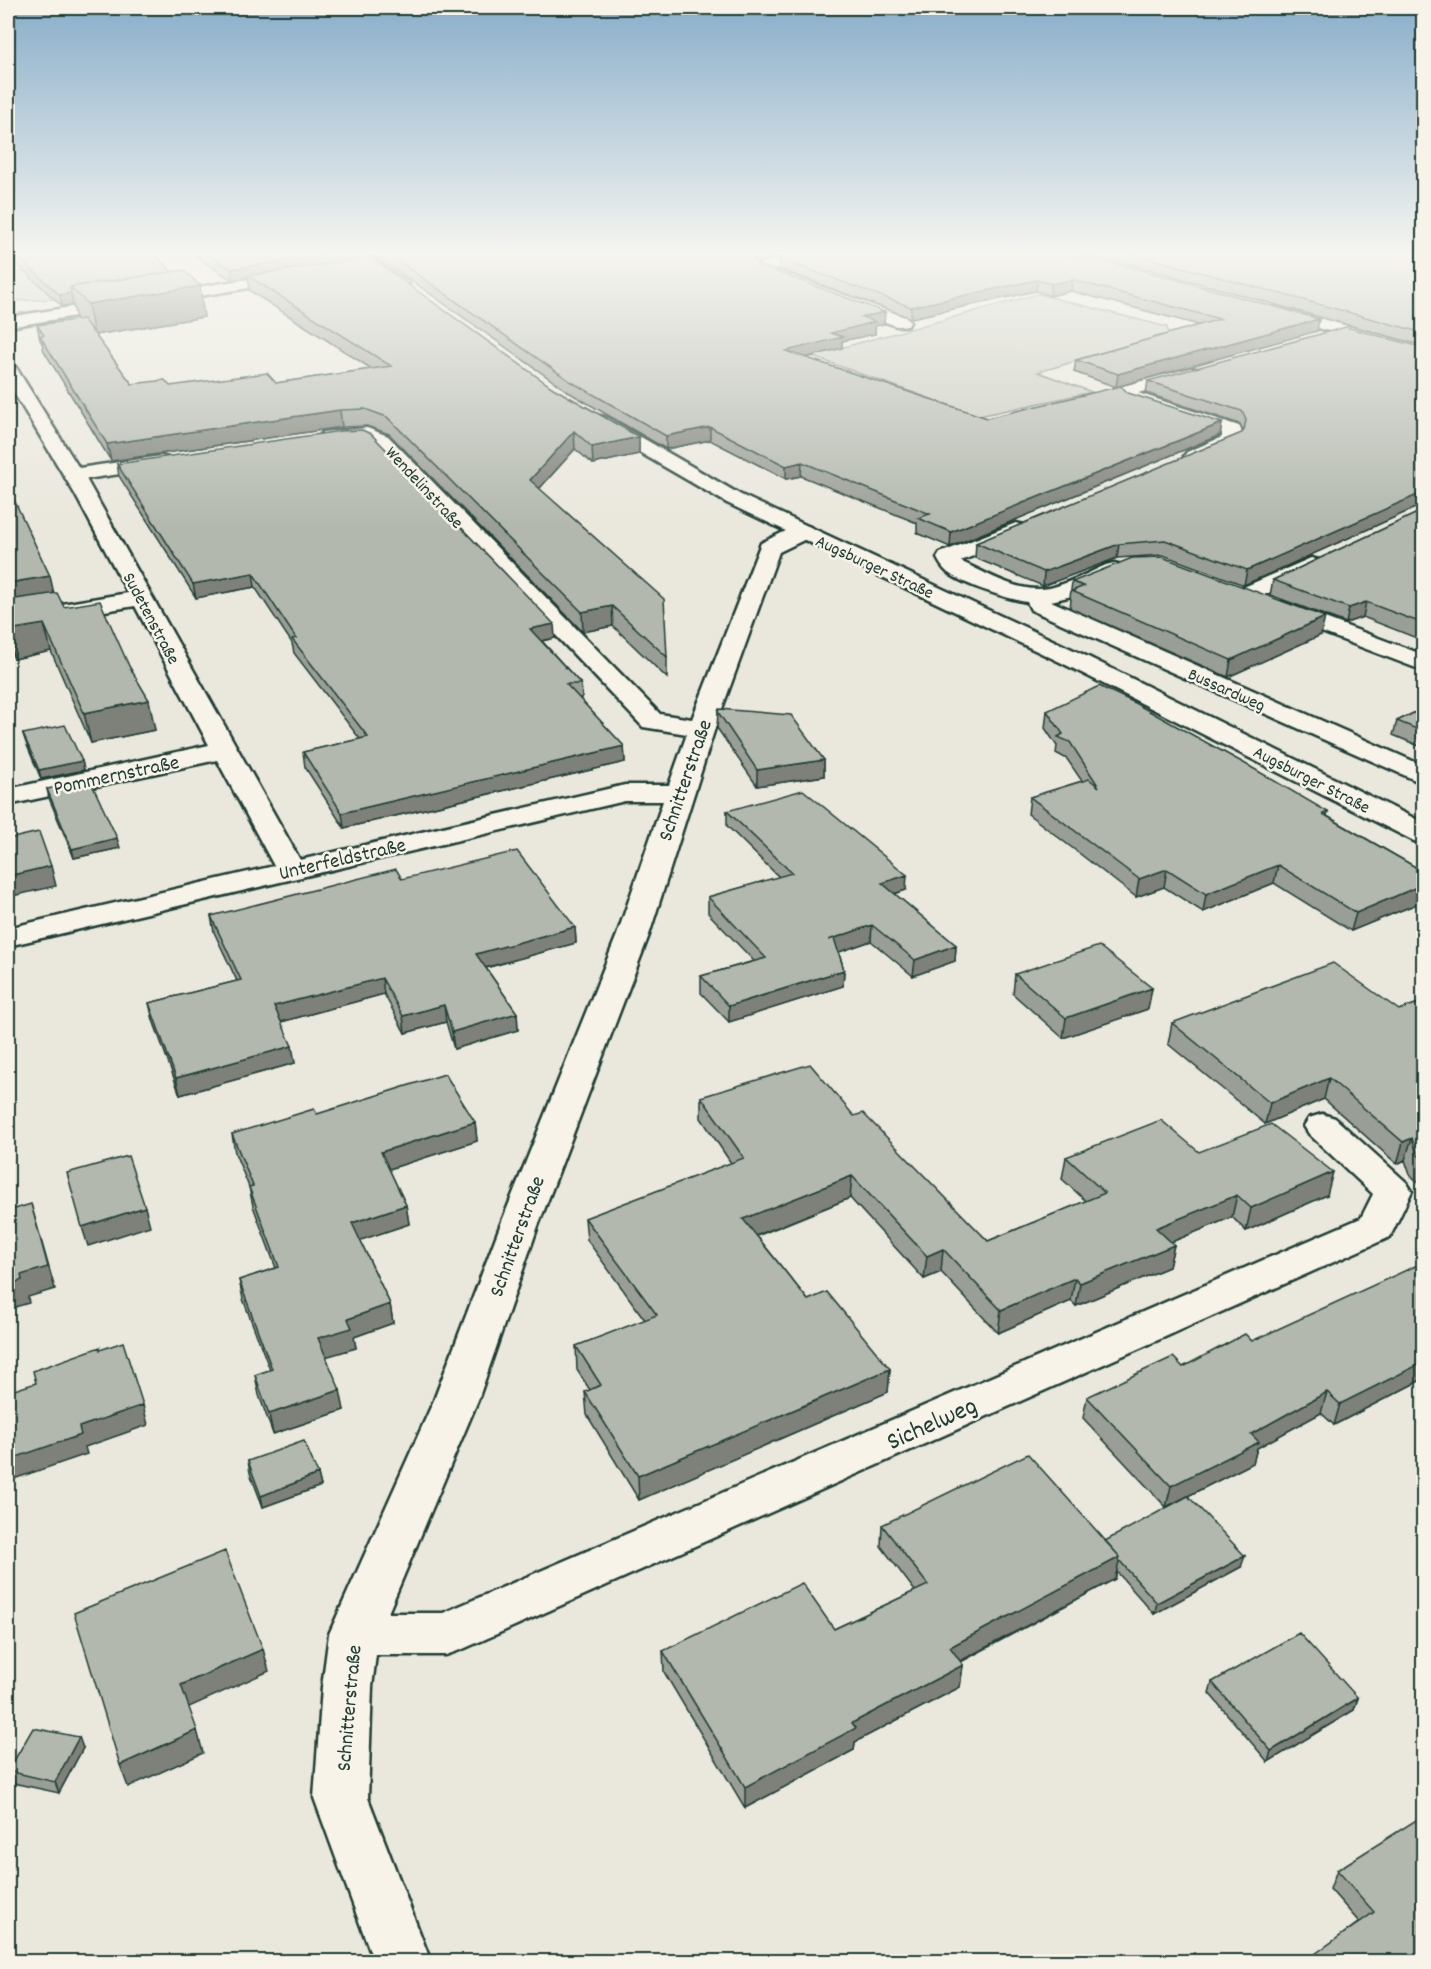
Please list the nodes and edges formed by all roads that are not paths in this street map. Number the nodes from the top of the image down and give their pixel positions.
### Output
1 (1390, 344) edge
2 (1424, 353) edge
3 (1208, 368) edge
4 (8, 369) edge
5 (588, 415) edge
6 (309, 440) edge
7 (186, 458) edge
8 (1181, 461) edge
9 (73, 476) junction
10 (1031, 524) edge
11 (802, 532) junction
12 (1330, 556) edge
13 (1134, 565) edge
14 (1037, 597) junction
15 (142, 598) junction
16 (8, 620) edge
17 (1424, 664) edge
18 (702, 728) junction
19 (224, 750) junction
20 (1424, 776) edge
21 (679, 793) junction
22 (8, 797) edge
23 (1424, 835) edge
24 (291, 870) junction
25 (8, 937) edge
26 (1322, 1126) dead end
27 (354, 1634) junction
28 (403, 1962) edge

1 - 2 street
3 - 8 street
4 - 9 street, Sudetenstraße
5 - 11 street, Augsburger Straße
6 - 18 street, Wendelinstraße
7 - 9 street
9 - 15 street, Sudetenstraße
10 - 14 street, Bussardweg
11 - 18 street, Schnitterstraße
11 - 23 street, Augsburger Straße
12 - 17 street
13 - 14 street, Bussardweg
14 - 20 street, Bussardweg
15 - 16 street
15 - 19 street, Sudetenstraße
18 - 21 street, Schnitterstraße
19 - 22 street, Pommernstraße
19 - 24 street, Sudetenstraße
21 - 24 street, Unterfeldstraße
21 - 27 street, Schnitterstraße
24 - 25 street, Unterfeldstraße
26 - 27 street, Sichelweg
27 - 28 street, Schnitterstraße

